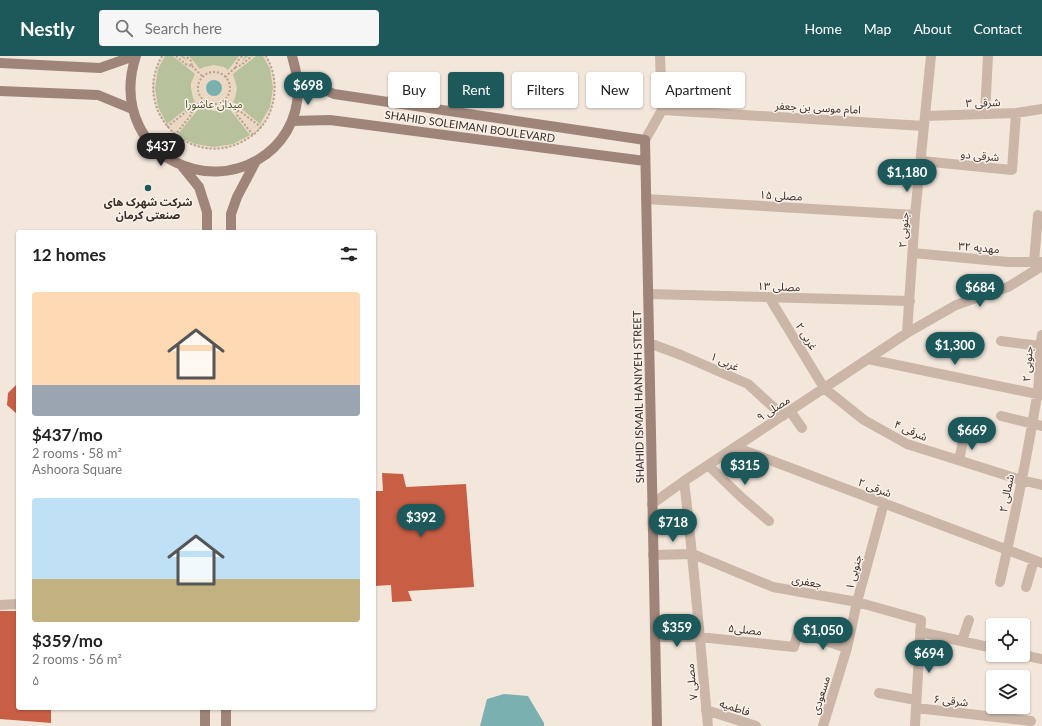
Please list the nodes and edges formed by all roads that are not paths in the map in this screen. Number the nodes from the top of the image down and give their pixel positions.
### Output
1 (135, 56) edge
2 (292, 56) edge
3 (660, 56) edge
4 (931, 56) edge
5 (988, 56) edge
6 (0, 63) edge
7 (298, 78) junction
8 (0, 91) edge
9 (1042, 109) edge
10 (132, 110) junction
11 (662, 110) junction
12 (1016, 113) junction
13 (985, 114) junction
14 (292, 121) junction
15 (925, 121) junction
16 (645, 140) junction
17 (256, 161) junction
18 (645, 161) junction
19 (922, 161) junction
20 (182, 166) junction
21 (646, 199) junction
22 (916, 215) junction
23 (1038, 215) dead end
24 (207, 230) edge
25 (231, 230) edge
26 (913, 253) junction
27 (1039, 263) edge
28 (648, 294) junction
29 (769, 297) junction
30 (910, 301) junction
31 (907, 333) junction
32 (1042, 335) edge
33 (1001, 341) dead end
34 (649, 343) junction
35 (1040, 346) junction
36 (868, 359) junction
37 (824, 388) junction
38 (1040, 394) edge
39 (786, 413) junction
40 (1001, 416) dead end
41 (1037, 424) edge
42 (802, 428) dead end
43 (964, 437) dead end
44 (735, 447) junction
45 (958, 460) junction
46 (708, 465) junction
47 (1021, 480) junction
48 (684, 481) junction
49 (1042, 485) edge
50 (652, 504) junction
51 (884, 504) junction
52 (769, 521) dead end
53 (1007, 550) junction
54 (693, 554) junction
55 (653, 555) junction
56 (1038, 562) edge
57 (1000, 582) dead end
58 (1026, 587) dead end
59 (857, 602) junction
60 (16, 604) edge
61 (0, 605) edge
62 (969, 620) dead end
63 (920, 632) junction
64 (655, 637) junction
65 (699, 637) junction
66 (962, 641) junction
67 (986, 646) edge
68 (847, 648) junction
69 (1030, 656) edge
70 (1042, 659) edge
71 (879, 693) dead end
72 (916, 704) junction
73 (205, 710) edge
74 (226, 710) edge
75 (706, 710) junction
76 (1031, 721) dead end
77 (205, 726) edge
78 (226, 726) edge
79 (657, 726) edge
80 (708, 726) edge
81 (756, 726) edge
82 (822, 726) edge
83 (915, 726) edge

1 - 6 main road
1 - 10 main road
2 - 7 main road
3 - 11 street
4 - 15 street, جنوبی ۲
5 - 13 street
7 - 14 main road
7 - 16 main road, SHAHID SOLEIMANI BOULEVARD
8 - 10 main road
9 - 12 street, شرقی ۳
10 - 20 main road
11 - 15 street, امام موسی بن جعفر
11 - 16 street
12 - 13 street, شرقی ۳
12 - 19 street, شرقی دو
13 - 15 street, شرقی ۳
14 - 17 main road
14 - 18 main road, SHAHID SOLEIMANI BOULEVARD
15 - 19 street, جنوبی ۲
16 - 18 main road, SHAHID ISMAIL HANIYEH STREET
17 - 20 main road
17 - 25 main road
18 - 21 main road, SHAHID ISMAIL HANIYEH STREET
19 - 22 street, جنوبی ۲
20 - 24 main road
21 - 22 street, مصلی ۱۵
21 - 28 main road, SHAHID ISMAIL HANIYEH STREET
22 - 26 street, جنوبی ۲
23 - 27 street
26 - 27 street, مهدیه ۳۲
26 - 30 street, جنوبی ۲
27 - 31 street
28 - 29 street, مصلی ۱۳
28 - 34 main road, SHAHID ISMAIL HANIYEH STREET
29 - 30 street, مصلی ۱۳
29 - 37 street, ۲ غربی
30 - 31 street, جنوبی ۲
31 - 36 street, مصلی ۹
32 - 35 street, ۲ جنوبی
33 - 35 street
34 - 39 street, ۱ غربی
34 - 50 main road, SHAHID ISMAIL HANIYEH STREET
35 - 38 street, ۲ جنوبی
36 - 37 street, مصلی ۹
36 - 38 street
37 - 39 street, مصلی ۹
37 - 45 street, ۴ شرقی
38 - 41 street, ۲ شمالی
39 - 42 street, ۱ غربی
39 - 44 street, مصلی ۹
40 - 41 street
41 - 47 street, ۲ شمالی
43 - 45 street
44 - 46 street, مصلی ۹
44 - 51 street, ۲ شرقی
45 - 47 street, ۴ شرقی
46 - 48 street, مصلی ۹
46 - 52 street
47 - 49 street, ۴ شرقی
47 - 53 street, ۲ شمالی
48 - 50 street, مصلی ۹
48 - 54 street, مصلی ۷
50 - 55 main road, SHAHID ISMAIL HANIYEH STREET
51 - 53 street, ۲ شرقی
51 - 59 street, ۱ جنوبی
53 - 56 street
53 - 57 street, ۲ شمالی
54 - 55 street
54 - 59 street, جعفری
54 - 65 street, مصلی ۷
55 - 64 main road, SHAHID ISMAIL HANIYEH STREET
56 - 58 street
59 - 63 street, جعفری
59 - 68 street, ۱ جنوبی
60 - 61 street
62 - 66 street
63 - 66 street
63 - 72 street
64 - 65 street
64 - 79 main road, SHAHID ISMAIL HANIYEH STREET
65 - 68 street, مصلی۵
65 - 75 street, مصلی ۷
66 - 67 street
68 - 82 street, مسعودی
69 - 70 street
71 - 72 street, ۶ شرقی
72 - 76 street, ۶ شرقی
72 - 83 street
73 - 77 main road
74 - 78 main road
75 - 80 street, مصلی ۷
75 - 81 street, فاطمیه

